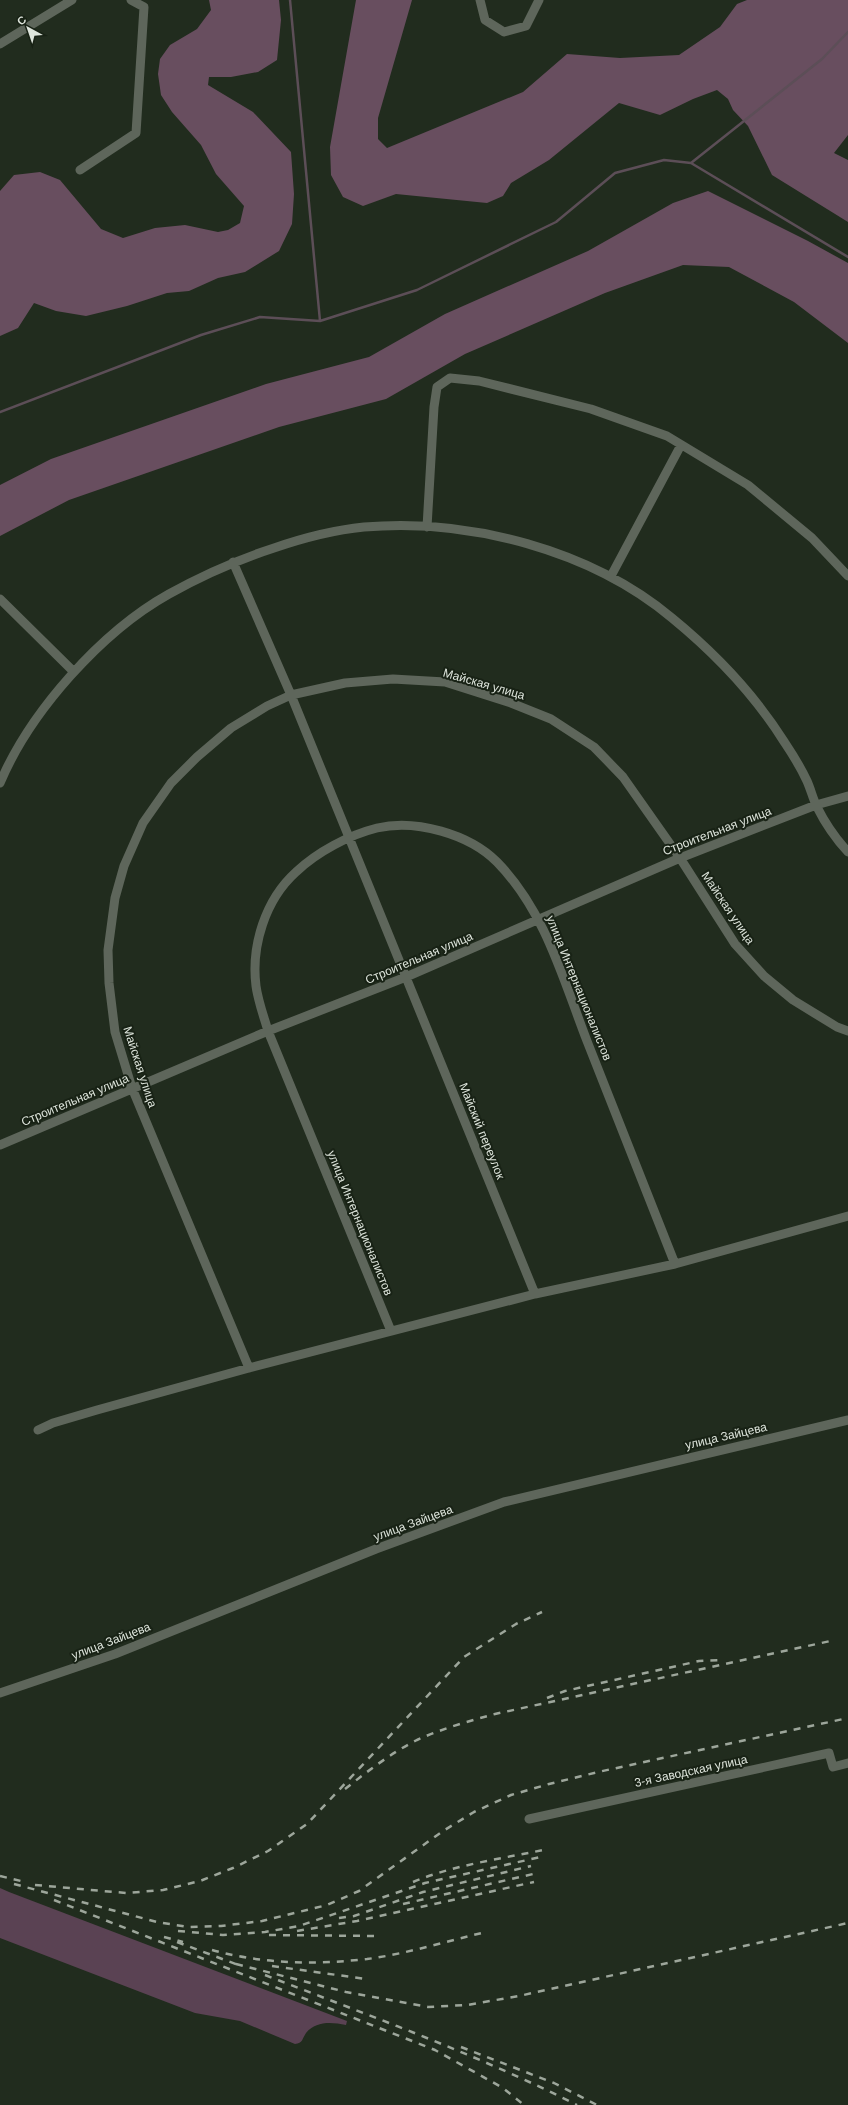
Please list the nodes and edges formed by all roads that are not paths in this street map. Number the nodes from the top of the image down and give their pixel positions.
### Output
1 (72, 0) edge
2 (132, 0) edge
3 (480, 0) edge
4 (539, 0) edge
5 (0, 44) edge
6 (80, 170) dead end
7 (681, 445) junction
8 (427, 527) junction
9 (233, 562) junction
10 (611, 576) junction
11 (848, 576) edge
12 (0, 599) edge
13 (73, 671) junction
14 (291, 695) junction
15 (0, 783) edge
16 (848, 796) edge
17 (816, 806) junction
18 (348, 839) junction
19 (848, 852) edge
20 (680, 858) junction
21 (540, 919) junction
22 (406, 977) junction
23 (268, 1031) junction
24 (848, 1031) edge
25 (132, 1088) junction
26 (0, 1145) edge
27 (848, 1216) edge
28 (675, 1264) junction
29 (535, 1294) junction
30 (391, 1331) junction
31 (249, 1368) junction
32 (848, 1420) edge
33 (38, 1430) dead end
34 (0, 1693) edge
35 (848, 1763) edge
36 (529, 1819) dead end

1 - 5 street
2 - 6 street
3 - 4 street
7 - 8 street
7 - 10 street
7 - 11 street
8 - 9 street
8 - 10 street
9 - 13 street
9 - 14 street, Майский переулок
10 - 17 street
12 - 13 street
13 - 15 street
14 - 18 street, Майский переулок
14 - 20 street, Майская улица
14 - 25 street, Майская улица
16 - 17 street, Строительная улица
17 - 19 street
17 - 20 street, Строительная улица
18 - 21 street, улица Интернационалистов
18 - 22 street, Майский переулок
18 - 23 street, улица Интернационалистов
20 - 21 street, Строительная улица
20 - 24 street, Майская улица
21 - 22 street, Строительная улица
21 - 28 street, улица Интернационалистов
22 - 23 street, Строительная улица
22 - 29 street, Майский переулок
23 - 25 street, Строительная улица
23 - 30 street, улица Интернационалистов
25 - 26 street, Строительная улица
25 - 31 street, Майская улица
27 - 28 street
28 - 29 street
29 - 30 street
30 - 31 street
31 - 33 street
32 - 34 street, улица Зайцева
35 - 36 street, 3-я Заводская улица

